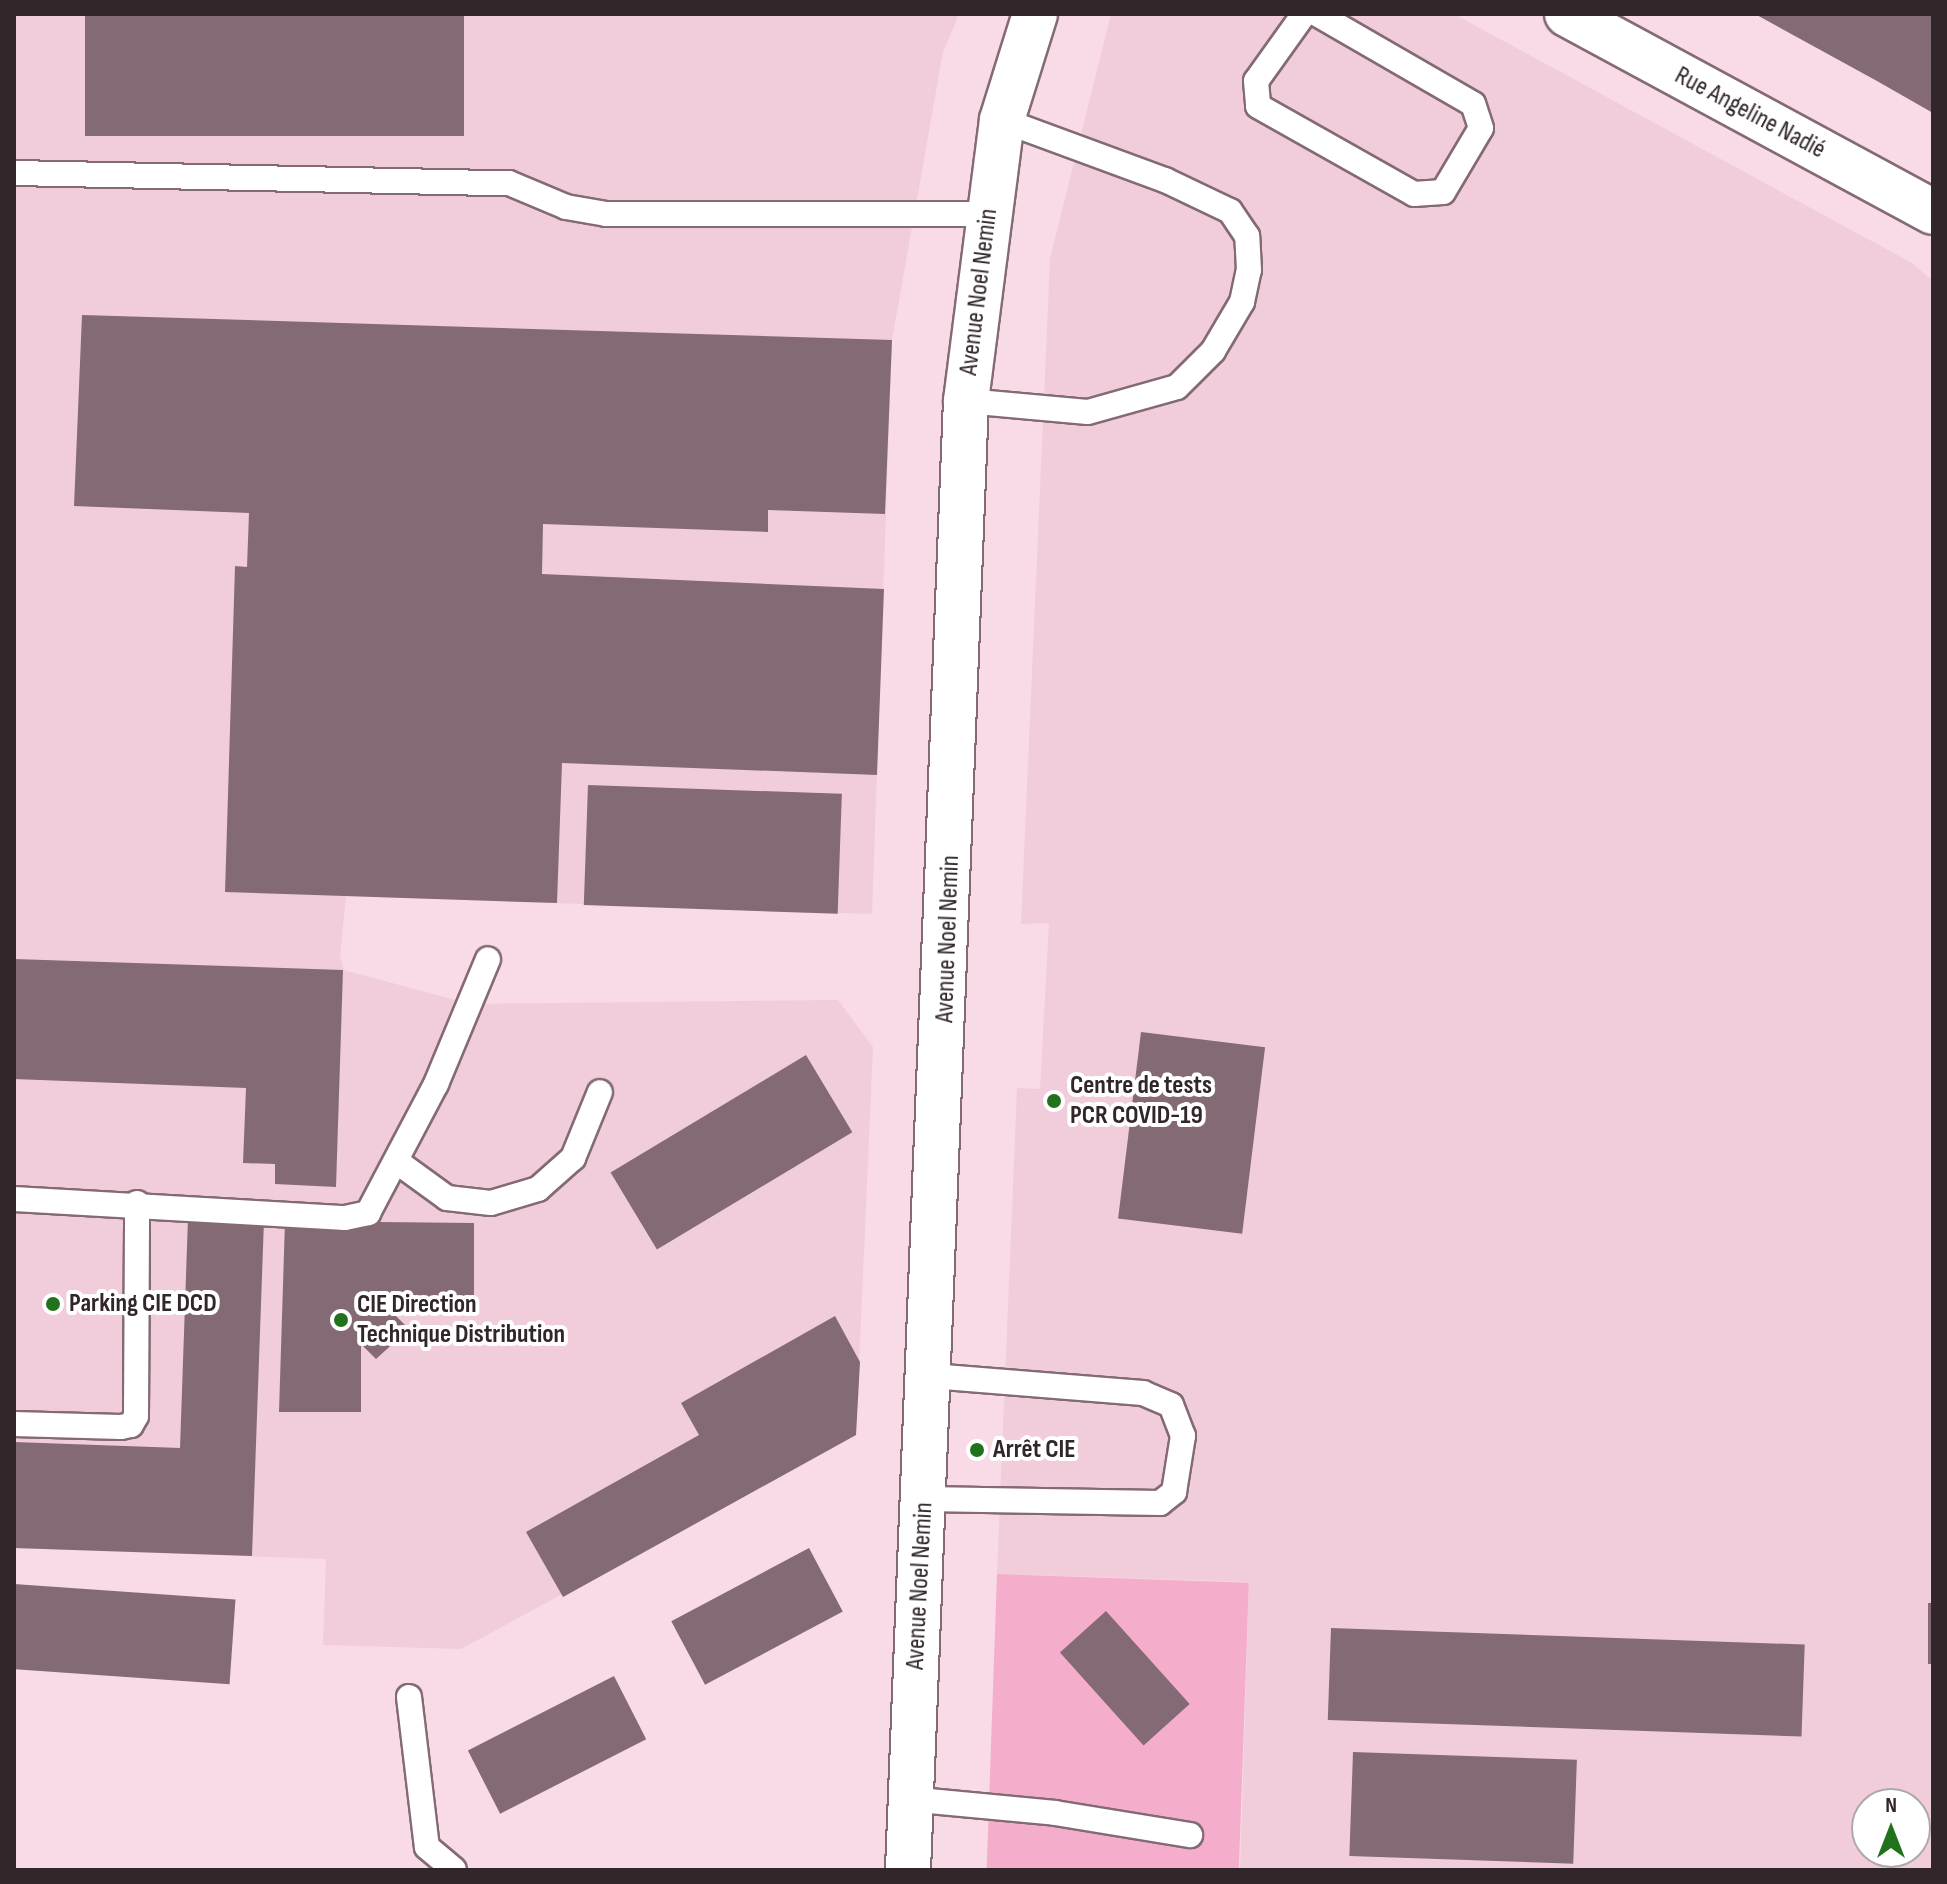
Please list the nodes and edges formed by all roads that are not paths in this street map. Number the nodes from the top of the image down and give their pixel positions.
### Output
1 (1035, 14) edge
2 (1304, 14) edge
3 (1317, 14) edge
4 (1567, 14) edge
5 (1002, 120) junction
6 (14, 173) edge
7 (1933, 212) edge
8 (987, 214) junction
9 (966, 401) junction
10 (488, 959) dead end
11 (600, 1092) dead end
12 (396, 1161) junction
13 (14, 1199) edge
14 (137, 1203) junction
15 (931, 1376) junction
16 (14, 1424) edge
17 (925, 1499) junction
18 (409, 1697) dead end
19 (908, 1799) junction
20 (1190, 1835) dead end
21 (454, 1870) edge
22 (908, 1870) edge

1 - 5 street, Avenue Noel Nemin
2 - 3 lane
4 - 7 street, Rue Angeline Nadié
5 - 8 street, Avenue Noel Nemin
5 - 9 lane
6 - 8 lane
8 - 9 street, Avenue Noel Nemin
9 - 15 street, Avenue Noel Nemin
10 - 12 lane
11 - 12 lane
12 - 14 lane
13 - 14 lane
14 - 16 lane
15 - 17 street, Avenue Noel Nemin
15 - 17 lane
17 - 19 street, Avenue Noel Nemin
18 - 21 lane
19 - 20 lane
19 - 22 street, Avenue Noel Nemin

